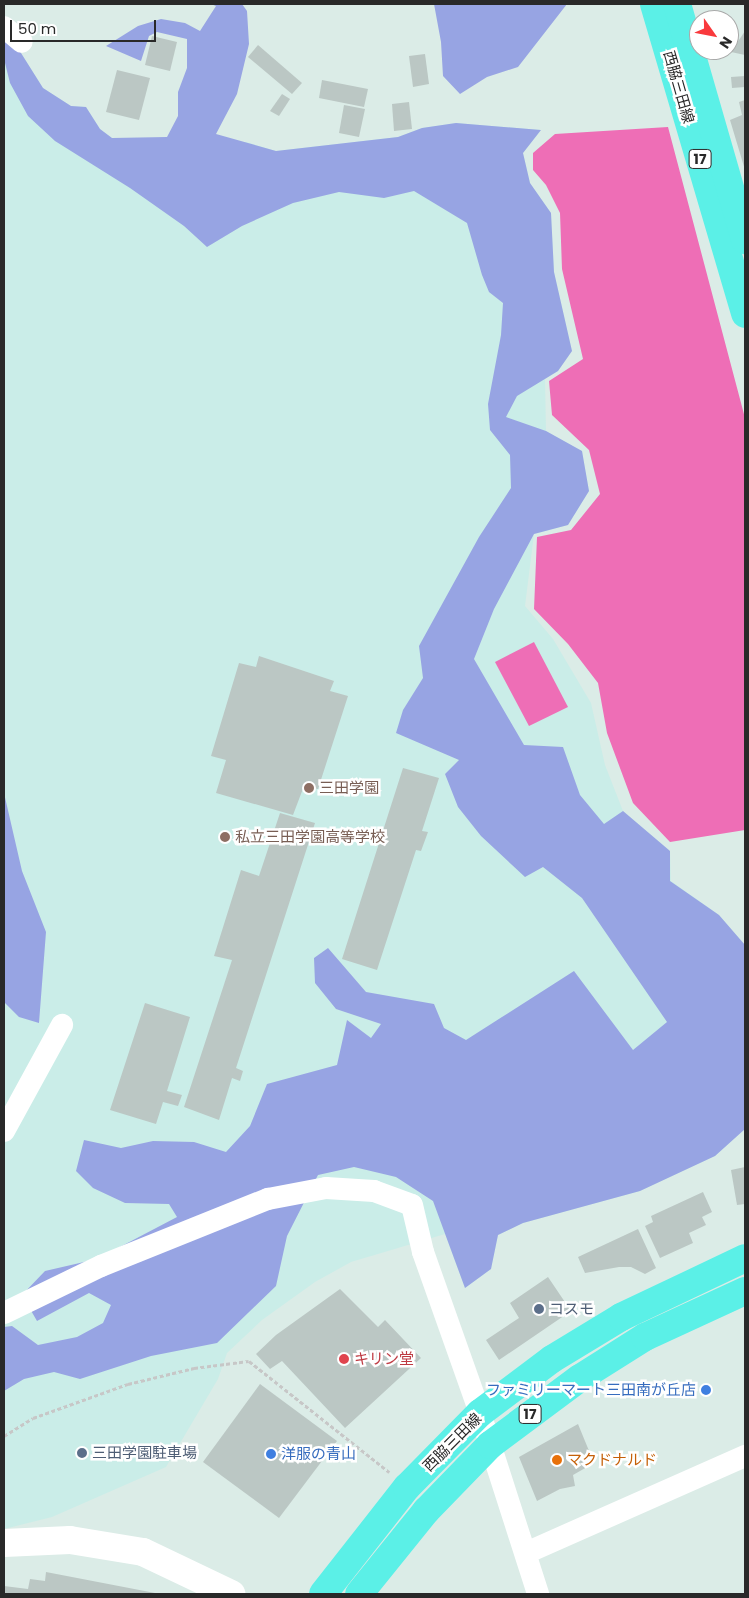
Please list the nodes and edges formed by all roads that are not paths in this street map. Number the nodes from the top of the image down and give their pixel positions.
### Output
1 (654, 4) edge
2 (677, 4) edge
3 (4, 27) edge
4 (22, 42) dead end
5 (745, 240) edge
6 (745, 314) edge
7 (62, 1025) dead end
8 (4, 1131) edge
9 (745, 1258) edge
10 (745, 1291) edge
11 (4, 1313) edge
12 (480, 1413) junction
13 (490, 1445) junction
14 (745, 1456) edge
15 (4, 1543) edge
16 (526, 1553) junction
17 (231, 1594) edge
18 (323, 1594) edge
19 (359, 1594) edge
20 (538, 1594) edge

1 - 6 main road, 西脇三田線 / 17
2 - 5 main road, 西脇三田線 / 17
3 - 4 street
7 - 8 street
9 - 12 main road, 西脇三田線 / 17
10 - 13 main road, 西脇三田線 / 17
11 - 12 street
12 - 13 street
12 - 18 main road, 西脇三田線 / 17
13 - 16 street
13 - 19 main road, 西脇三田線 / 17
14 - 16 street
15 - 17 street
16 - 20 street

